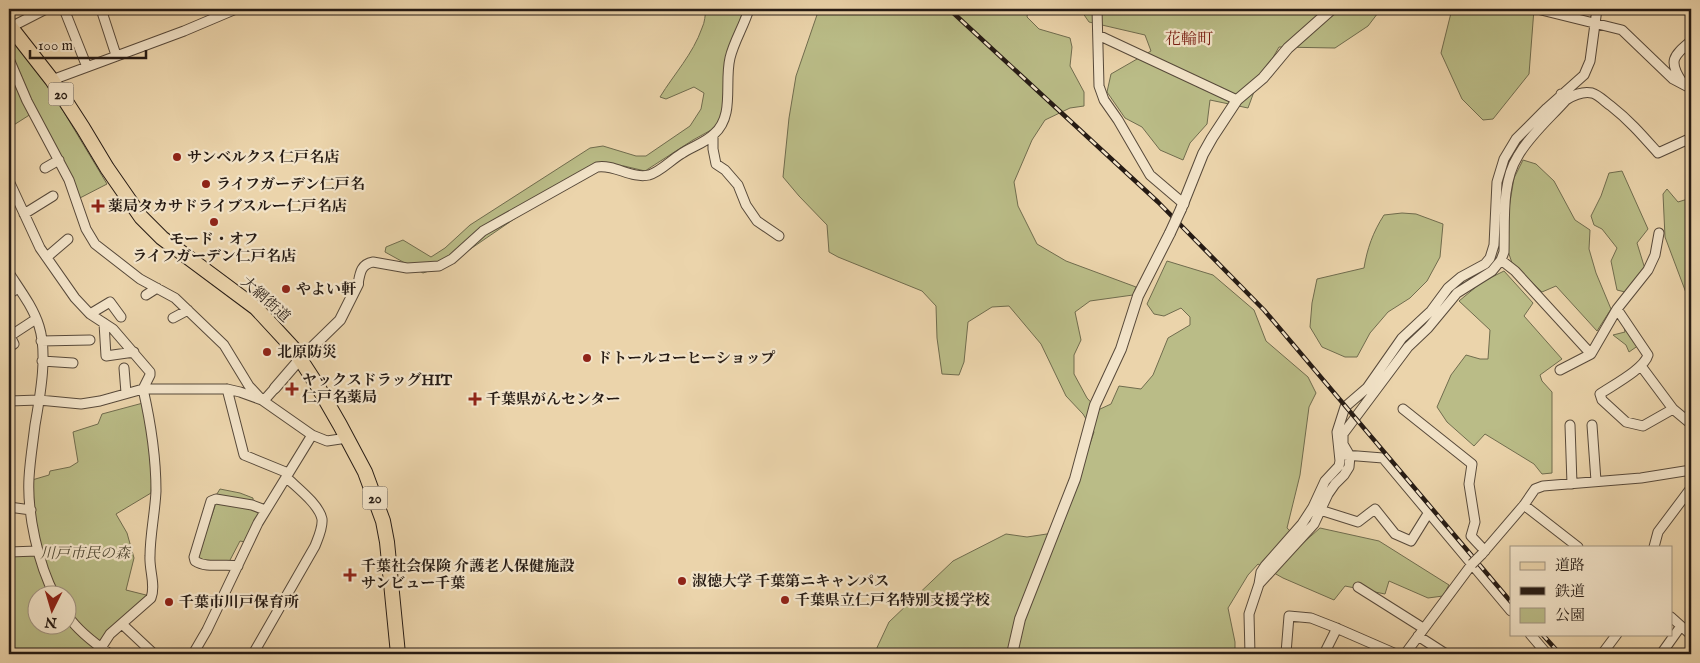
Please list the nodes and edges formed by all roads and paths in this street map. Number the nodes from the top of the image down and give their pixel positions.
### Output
1 (46, 9) edge
2 (64, 9) edge
3 (101, 9) edge
4 (236, 9) edge
5 (750, 9) edge
6 (1097, 9) edge
7 (1332, 9) edge
8 (1537, 9) edge
9 (1597, 9) edge
10 (1595, 24) junction
11 (9, 26) edge
12 (1098, 36) junction
13 (1691, 41) edge
14 (116, 56) junction
15 (9, 59) edge
16 (87, 67) junction
17 (52, 80) junction
18 (1683, 84) junction
19 (1691, 92) edge
20 (1563, 97) junction
21 (1237, 100) junction
22 (713, 135) junction
23 (1691, 138) edge
24 (58, 160) junction
25 (45, 168) dead end
26 (9, 181) edge
27 (53, 196) dead end
28 (1182, 207) junction
29 (24, 214) junction
30 (1659, 234) dead end
31 (779, 236) dead end
32 (68, 239) dead end
33 (108, 256) junction
34 (46, 257) junction
35 (100, 260) dead end
36 (1501, 260) junction
37 (9, 274) edge
38 (358, 284) joint
39 (18, 288) junction
40 (157, 288) junction
41 (9, 294) edge
42 (146, 294) dead end
43 (1616, 309) junction
44 (188, 310) junction
45 (90, 314) junction
46 (121, 317) dead end
47 (36, 318) junction
48 (173, 318) dead end
49 (104, 323) junction
50 (90, 340) dead end
51 (41, 341) junction
52 (9, 347) edge
53 (134, 352) junction
54 (1591, 354) junction
55 (300, 359) junction
56 (42, 362) junction
57 (73, 363) dead end
58 (1641, 366) junction
59 (124, 368) dead end
60 (1560, 370) dead end
61 (275, 388) joint
62 (142, 389) junction
63 (227, 389) junction
64 (126, 393) junction
65 (39, 400) junction
66 (262, 400) junction
67 (9, 402) edge
68 (1403, 409) dead end
69 (1673, 409) junction
70 (1691, 424) edge
71 (1570, 425) dead end
72 (1592, 425) dead end
73 (312, 435) junction
74 (347, 438) junction
75 (1339, 455) junction
76 (1350, 456) junction
77 (1691, 470) edge
78 (287, 475) junction
79 (1596, 481) junction
80 (1572, 484) junction
81 (1691, 488) edge
82 (1688, 498) edge
83 (1524, 505) junction
84 (9, 507) edge
85 (31, 510) junction
86 (265, 510) junction
87 (1320, 510) junction
88 (1429, 512) junction
89 (1577, 546) edge
90 (1654, 546) edge
91 (37, 551) junction
92 (9, 552) edge
93 (1483, 552) junction
94 (1472, 564) junction
95 (238, 566) junction
96 (1259, 584) junction
97 (51, 586) edge
98 (1358, 588) dead end
99 (1510, 610) edge
100 (1672, 618) edge
101 (122, 624) junction
102 (1681, 626) junction
103 (1337, 628) junction
104 (78, 629) edge
105 (1420, 632) junction
106 (1691, 635) edge
107 (1532, 636) edge
108 (1616, 636) edge
109 (98, 651) edge
110 (110, 654) edge
111 (154, 654) edge
112 (192, 654) edge
113 (253, 654) edge
114 (398, 654) edge
115 (1012, 654) edge
116 (1250, 654) edge
117 (1289, 654) edge
118 (1324, 654) edge
119 (1396, 654) edge
120 (1404, 654) edge
121 (1446, 654) edge
122 (1547, 654) edge
123 (1602, 654) edge
124 (1661, 654) edge

1 - 11 street
2 - 16 street
3 - 14 street
4 - 14 street
5 - 22 street
6 - 12 street
7 - 21 street
8 - 10 street
9 - 10 street
10 - 18 street
10 - 20 street
11 - 17 main road, 大網街道 / 20
12 - 21 street
12 - 28 street
13 - 18 street
14 - 16 street
15 - 24 street
16 - 17 street
17 - 55 main road, 大網街道 / 20
18 - 19 street
20 - 23 street
20 - 36 street
20 - 75 street
21 - 28 street
22 - 31 street
22 - 38 street
24 - 25 street
24 - 33 street
26 - 29 street
27 - 29 street
28 - 115 street, bridge
29 - 34 street
30 - 43 street
32 - 34 street
33 - 35 street
33 - 40 street
34 - 45 street
36 - 54 street
36 - 76 street
37 - 39 street
38 - 55 street
39 - 41 street
39 - 47 street
40 - 42 street
40 - 44 street
43 - 54 street
43 - 58 street
44 - 48 street
44 - 66 street
45 - 46 street
45 - 49 street
47 - 51 street
47 - 52 street
49 - 53 street
49 - 53 street
50 - 51 street
51 - 56 street
53 - 62 street
54 - 60 street
55 - 61 street
55 - 74 main road, 大網街道 / 20
56 - 57 street
56 - 65 street
58 - 69 street
58 - 69 street
59 - 64 street
61 - 66 street
62 - 63 street
62 - 64 street
62 - 101 street
63 - 66 street
63 - 78 street
64 - 65 street
65 - 67 street
65 - 85 street
66 - 73 street
68 - 93 street
69 - 70 street
71 - 80 street
72 - 79 street
73 - 74 street
73 - 78 street
74 - 114 main road, 大網街道 / 20
75 - 76 street
75 - 96 street
76 - 87 street
76 - 88 street
77 - 79 street
78 - 86 street
78 - 113 street
79 - 80 street
80 - 83 street
81 - 82 street
82 - 90 street
83 - 89 street
83 - 93 street
84 - 85 street
85 - 91 street
86 - 95 street
86 - 95 street
87 - 88 street
87 - 96 street
88 - 94 street
91 - 92 street
91 - 97 street
93 - 94 street, bridge
94 - 99 street
94 - 105 street
95 - 112 street
96 - 116 street
98 - 105 street
100 - 102 street
101 - 109 street
101 - 111 street
102 - 106 street
102 - 124 street
103 - 117 street
103 - 118 street
103 - 119 street
104 - 109 street
105 - 120 street
105 - 121 street
107 - 122 street
108 - 123 street
109 - 110 street

